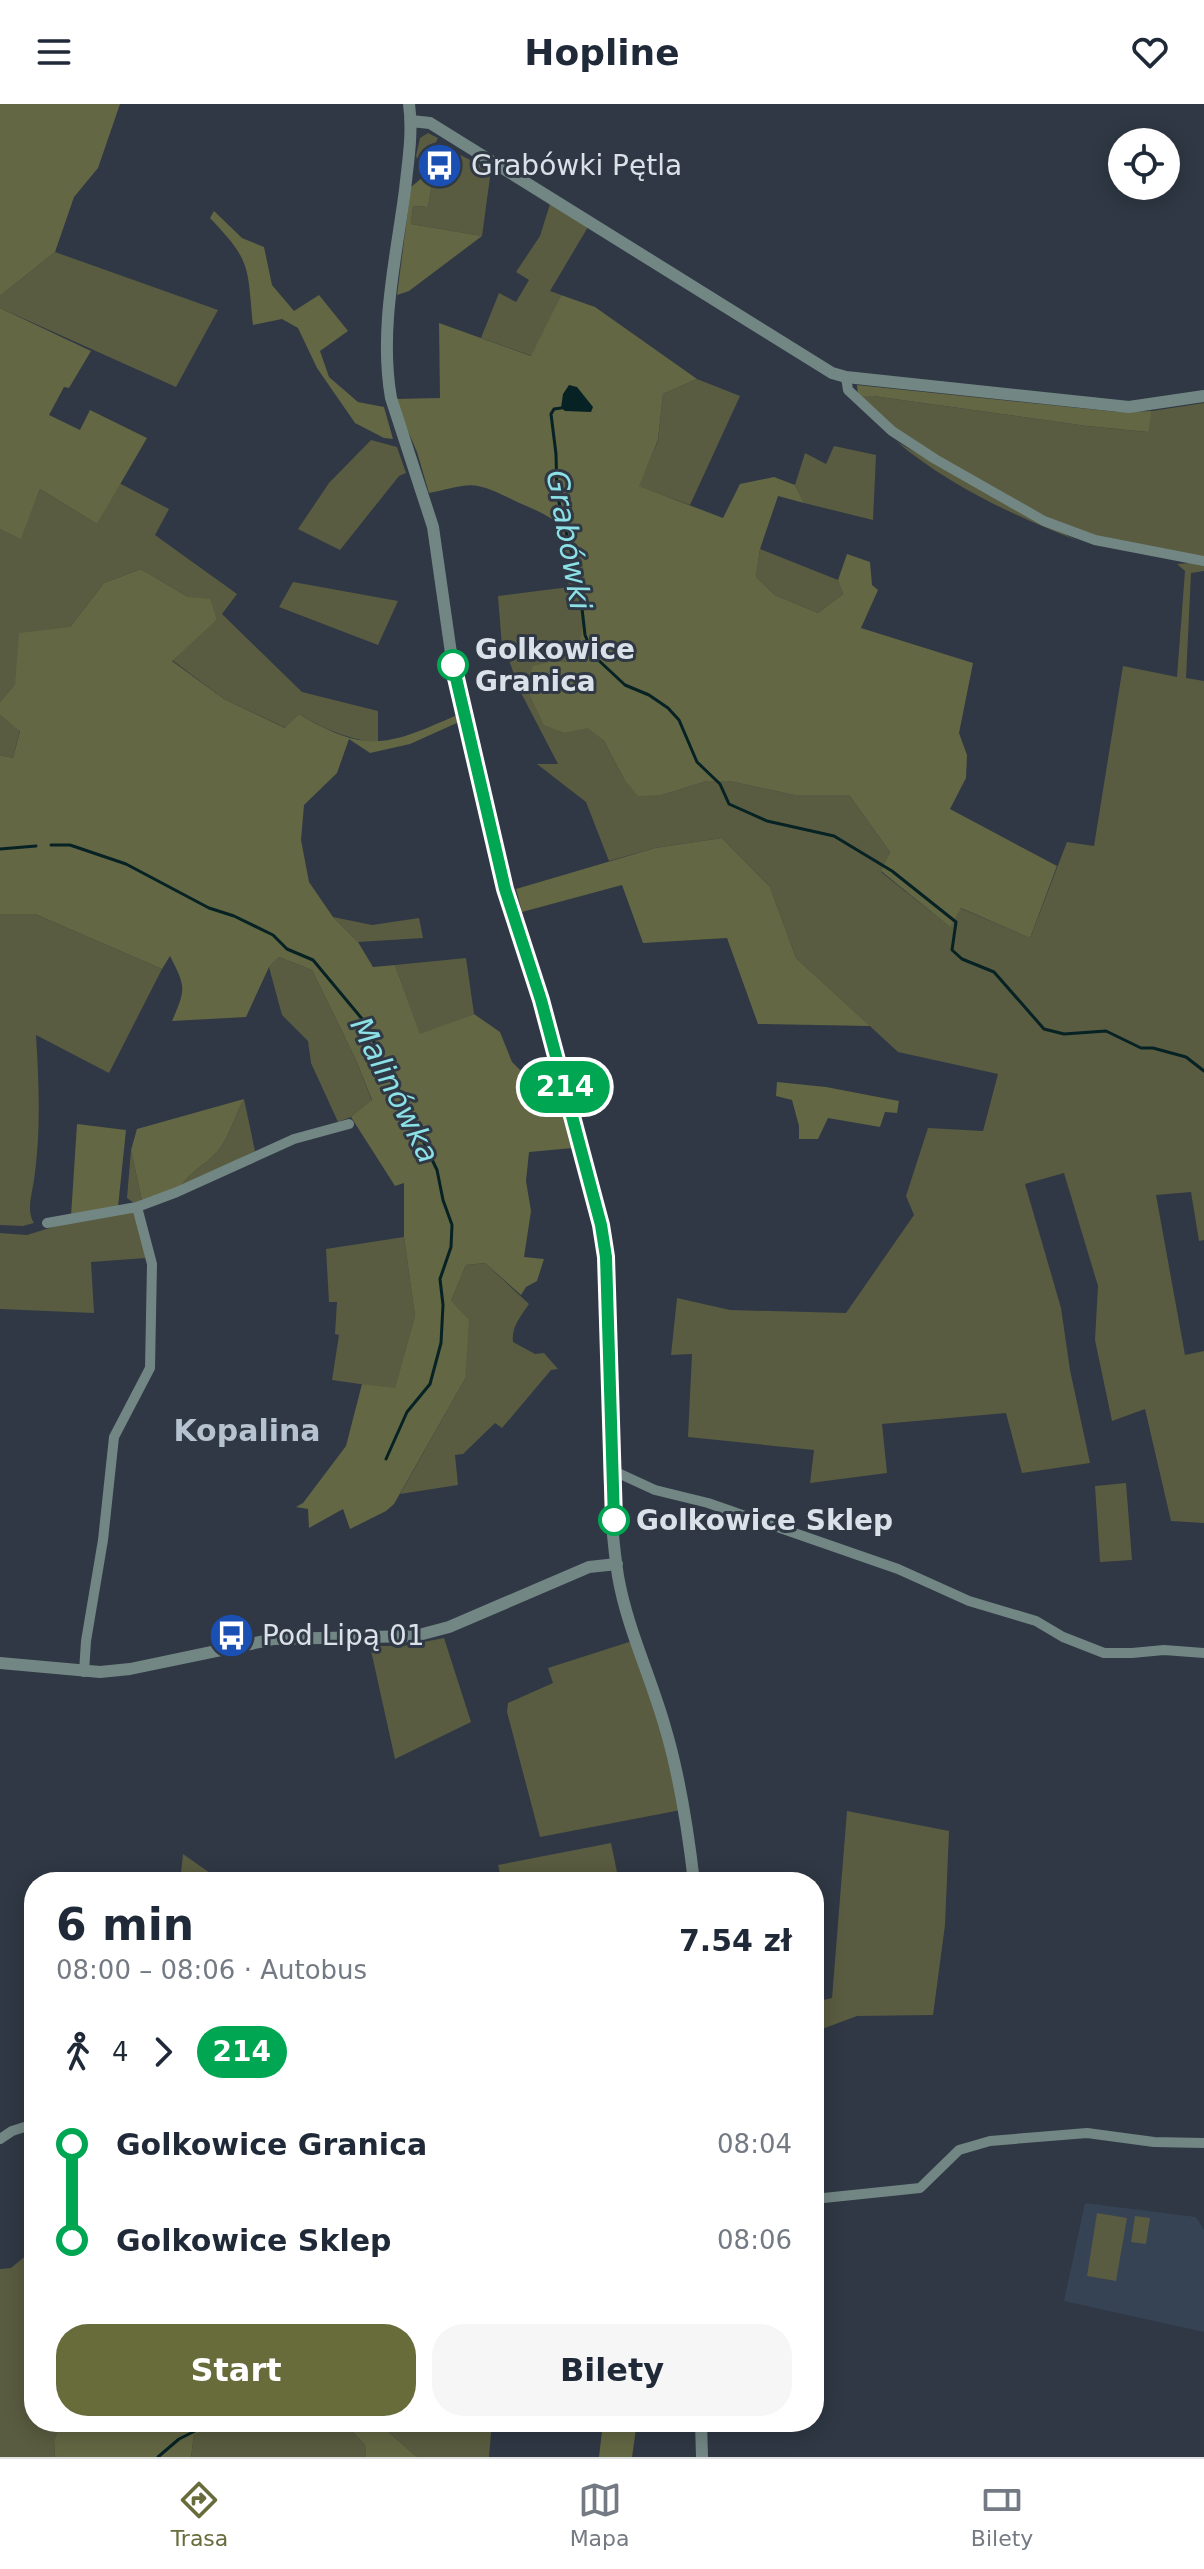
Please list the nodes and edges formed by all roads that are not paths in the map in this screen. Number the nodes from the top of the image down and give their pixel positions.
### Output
1 (409, 104) edge
2 (411, 121) junction
3 (846, 377) junction
4 (1204, 396) edge
5 (1204, 561) edge
6 (349, 1124) dead end
7 (137, 1207) junction
8 (47, 1223) dead end
9 (611, 1473) junction
10 (617, 1564) junction
11 (1204, 1653) edge
12 (0, 1663) edge
13 (84, 1672) junction
14 (693, 1872) edge
15 (24, 2127) edge
16 (0, 2139) edge
17 (1204, 2143) edge
18 (824, 2198) edge
19 (701, 2432) edge
20 (702, 2457) edge

1 - 2 street
2 - 3 street
2 - 9 street
3 - 4 street
3 - 5 street
6 - 7 street
7 - 8 street
7 - 13 street
9 - 10 street
9 - 11 street
10 - 13 street
10 - 14 street
12 - 13 street
15 - 16 street
17 - 18 street
19 - 20 street

